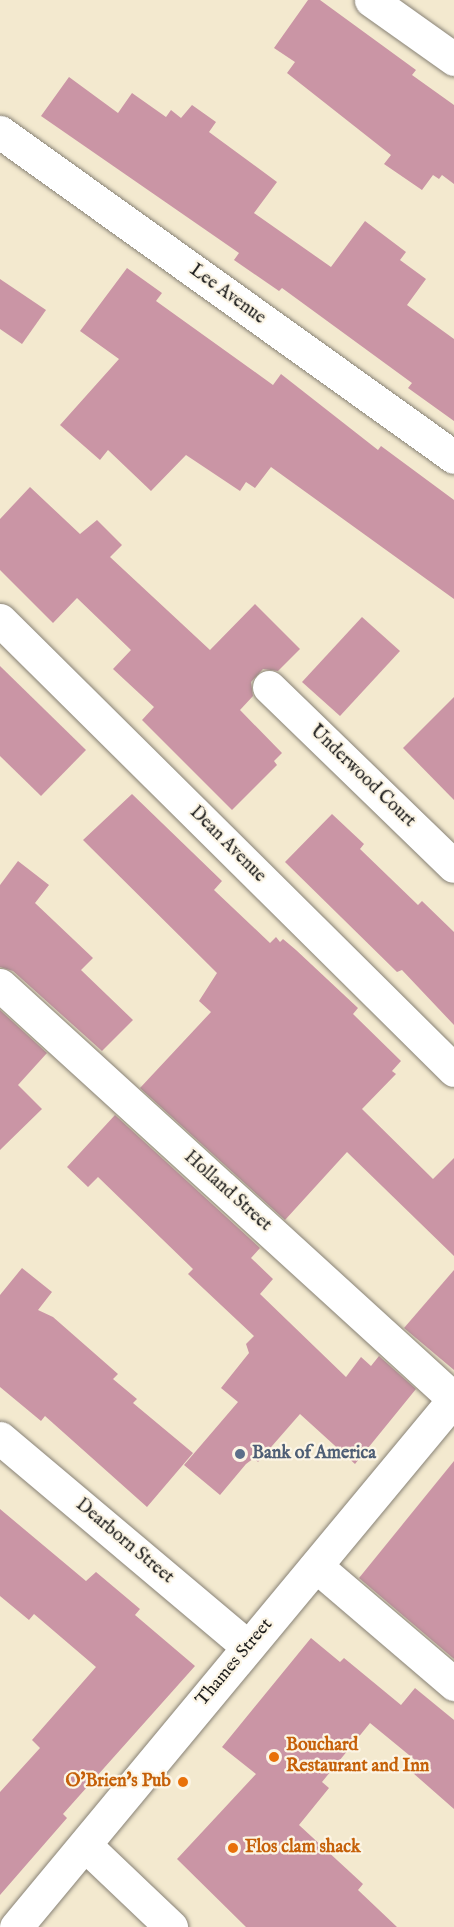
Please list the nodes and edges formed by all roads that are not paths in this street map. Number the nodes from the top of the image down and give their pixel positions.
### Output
1 (371, 0) edge
2 (454, 59) edge
3 (0, 132) edge
4 (454, 457) edge
5 (0, 620) edge
6 (269, 687) dead end
7 (454, 866) edge
8 (0, 985) edge
9 (454, 1070) edge
10 (454, 1399) edge
11 (0, 1438) edge
12 (315, 1566) junction
13 (248, 1647) junction
14 (454, 1684) edge
15 (85, 1845) junction
16 (0, 1922) edge
17 (6, 1927) edge
18 (16, 1927) edge
19 (171, 1927) edge

1 - 2 street
3 - 4 street, Lee Avenue
5 - 9 street, Dean Avenue
6 - 7 street, Underwood Court
8 - 10 street, Holland Street
10 - 12 street, Thames Street
11 - 13 street, Dearborn Street
12 - 13 street, Thames Street
12 - 14 street
13 - 15 street, Thames Street
15 - 18 street, Thames Street
15 - 19 street
16 - 17 street

